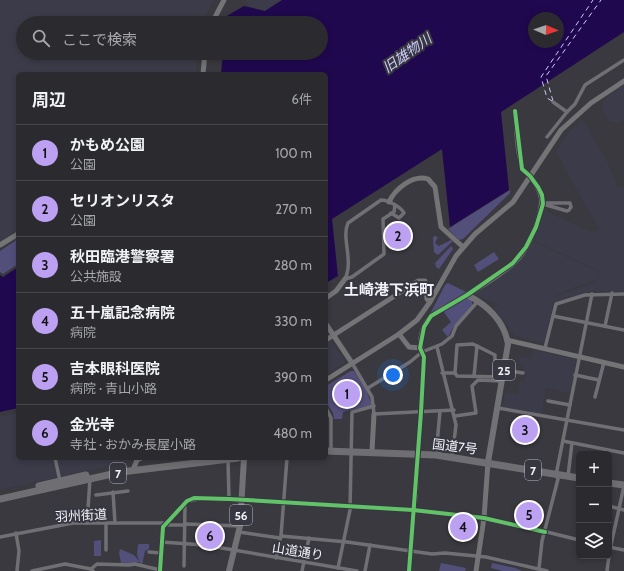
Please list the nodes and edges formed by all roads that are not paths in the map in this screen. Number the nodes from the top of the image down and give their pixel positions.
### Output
1 (224, 0) edge
2 (216, 16) edge
3 (204, 60) edge
4 (624, 60) edge
5 (203, 72) edge
6 (624, 81) edge
7 (553, 102) dead end
8 (515, 111) dead end
9 (567, 112) junction
10 (547, 137) dead end
11 (530, 176) junction
12 (389, 202) junction
13 (543, 204) junction
14 (395, 205) junction
15 (391, 213) junction
16 (16, 235) edge
17 (0, 245) edge
18 (463, 247) junction
19 (345, 279) junction
20 (612, 293) junction
21 (592, 294) junction
22 (624, 294) edge
23 (466, 295) junction
24 (328, 296) edge
25 (478, 301) junction
26 (430, 302) junction
27 (553, 316) junction
28 (586, 322) junction
29 (605, 326) junction
30 (328, 327) edge
31 (624, 330) edge
32 (399, 334) junction
33 (333, 335) junction
34 (328, 339) edge
35 (507, 340) junction
36 (476, 346) junction
37 (437, 347) junction
38 (545, 348) junction
39 (421, 350) junction
40 (579, 356) junction
41 (604, 362) junction
42 (352, 363) junction
43 (624, 367) edge
44 (504, 370) junction
45 (442, 373) junction
46 (455, 373) junction
47 (523, 373) dead end
48 (575, 375) junction
49 (474, 376) junction
50 (494, 377) junction
51 (328, 379) edge
52 (502, 379) junction
53 (599, 380) junction
54 (368, 388) junction
55 (595, 397) dead end
56 (548, 401) dead end
57 (570, 405) junction
58 (374, 406) junction
59 (498, 408) junction
60 (454, 410) junction
61 (328, 411) edge
62 (440, 411) junction
63 (421, 412) junction
64 (330, 414) joint
65 (374, 414) junction
66 (455, 416) junction
67 (567, 420) junction
68 (624, 430) edge
69 (563, 441) junction
70 (572, 443) junction
71 (351, 450) junction
72 (328, 451) edge
73 (372, 451) junction
74 (624, 453) edge
75 (418, 454) junction
76 (436, 455) junction
77 (452, 457) junction
78 (55, 460) edge
79 (170, 460) edge
80 (228, 460) joint
81 (244, 460) edge
82 (287, 460) edge
83 (136, 462) edge
84 (488, 462) junction
85 (556, 475) junction
86 (568, 476) junction
87 (576, 477) edge
88 (90, 479) junction
89 (60, 481) junction
90 (612, 484) edge
91 (624, 486) edge
92 (128, 491) dead end
93 (113, 492) junction
94 (0, 495) edge
95 (96, 495) dead end
96 (0, 499) edge
97 (229, 499) junction
98 (242, 500) junction
99 (285, 502) junction
100 (185, 504) junction
101 (348, 506) junction
102 (612, 507) edge
103 (619, 509) junction
104 (624, 510) edge
105 (415, 511) junction
106 (484, 518) junction
107 (87, 523) junction
108 (106, 523) junction
109 (115, 524) junction
110 (165, 524) junction
111 (185, 524) junction
112 (239, 529) junction
113 (546, 532) junction
114 (16, 534) junction
115 (612, 536) edge
116 (0, 537) edge
117 (281, 537) junction
118 (308, 538) junction
119 (576, 539) edge
120 (162, 542) junction
121 (185, 542) junction
122 (344, 542) junction
123 (370, 545) junction
124 (612, 548) edge
125 (106, 550) dead end
126 (235, 550) junction
127 (624, 550) edge
128 (149, 552) dead end
129 (411, 552) junction
130 (161, 553) junction
131 (478, 556) junction
132 (276, 558) junction
133 (608, 559) edge
134 (304, 562) junction
135 (122, 565) junction
136 (184, 566) dead end
137 (338, 568) junction
138 (92, 570) edge
139 (121, 570) edge
140 (540, 570) edge
141 (16, 571) edge
142 (32, 571) edge
143 (160, 571) edge
144 (229, 571) edge
145 (302, 571) edge
146 (352, 571) edge
147 (357, 571) edge
148 (365, 571) edge
149 (409, 571) edge
150 (476, 571) edge
151 (547, 571) edge
152 (607, 571) edge

1 - 2 street
3 - 5 street
4 - 9 street
6 - 11 street
7 - 9 street
8 - 11 street
9 - 10 street
11 - 13 street
11 - 18 street
12 - 14 street
12 - 18 street
12 - 19 street
13 - 13 street
13 - 23 street
14 - 15 street
14 - 15 street
15 - 19 street
16 - 17 street
18 - 26 street
19 - 24 street
20 - 21 street
20 - 22 street
20 - 29 street
21 - 27 street
21 - 28 street
23 - 25 main road
23 - 39 street
25 - 35 main road
25 - 37 street
26 - 32 street
26 - 33 street
27 - 28 street
27 - 38 street
28 - 29 street
28 - 40 street
29 - 31 street
30 - 33 street
32 - 39 street
32 - 42 street
33 - 34 street
33 - 42 street
35 - 38 street
35 - 44 main road, 25
36 - 46 street
36 - 49 street
36 - 50 street
37 - 39 street
37 - 45 street
38 - 40 street
39 - 54 street
39 - 63 street
40 - 41 street
40 - 48 street
41 - 43 street
41 - 53 street
42 - 51 street
42 - 54 street
44 - 47 street
44 - 52 main road, 25
45 - 46 street
45 - 60 street
46 - 49 street
48 - 53 street
48 - 57 street
49 - 50 street
50 - 52 street
52 - 59 main road, 25
52 - 66 street
53 - 55 street
54 - 58 street
56 - 57 street
57 - 67 street
58 - 65 street
58 - 71 street
59 - 67 street
59 - 84 main road, 25
60 - 62 street
60 - 66 street
61 - 64 street
62 - 63 street
62 - 76 street
63 - 65 street
63 - 75 street
64 - 72 street
65 - 73 street
66 - 77 street
67 - 68 street
67 - 69 street
69 - 70 street
69 - 85 street
70 - 74 street
70 - 86 street
71 - 72 highway, 国道7号 / 7
71 - 73 highway, 国道7号 / 7
71 - 101 street
73 - 75 highway, 国道7号 / 7
75 - 76 highway, 国道7号 / 7
75 - 105 street
76 - 77 highway, 国道7号 / 7
77 - 84 highway, 国道7号 / 7
78 - 89 street
79 - 83 highway, 7
80 - 83 highway, 7
80 - 97 street
81 - 98 main road, 56
82 - 99 street
83 - 88 highway, 7
83 - 89 highway, 7
84 - 85 highway, 国道7号 / 7
84 - 106 street
85 - 86 highway, 国道7号 / 7
85 - 113 street
86 - 87 highway, 国道7号 / 7
88 - 96 highway, 7
88 - 107 street
89 - 94 highway, 7
90 - 91 highway
91 - 103 street
92 - 93 street
93 - 95 street
93 - 109 street
97 - 98 street
97 - 100 street
98 - 99 street
98 - 112 main road, 56
99 - 101 street
99 - 117 street
100 - 110 street
100 - 111 street
101 - 105 street
101 - 122 street
102 - 103 street
103 - 104 street
103 - 115 street
105 - 106 street
105 - 129 street
106 - 113 street
106 - 131 street
107 - 108 street, 羽州街道
107 - 114 street, 羽州街道
108 - 109 street, 羽州街道
108 - 125 street
109 - 110 street, 羽州街道
110 - 111 street, 羽州街道
110 - 120 street
111 - 112 street, 羽州街道
111 - 121 street
112 - 117 street, 羽州街道
112 - 126 main road, 56
113 - 119 street
113 - 140 street
114 - 116 street, 羽州街道
114 - 141 street
117 - 118 street, 羽州街道
117 - 132 street
118 - 122 street, 羽州街道
118 - 134 street
120 - 121 street, 山道通り
120 - 130 street
121 - 126 street, 山道通り
121 - 136 street
122 - 123 street, 羽州街道
122 - 137 street
123 - 129 street, 羽州街道
123 - 148 street
124 - 127 street
126 - 132 street, 山道通り
126 - 144 main road, 56
128 - 130 street
129 - 131 street, 羽州街道
129 - 149 street
130 - 143 street
131 - 140 street, 羽州街道
131 - 150 street
132 - 134 street, 山道通り
133 - 152 street
134 - 137 street, 山道通り
134 - 145 street
135 - 138 street
135 - 139 street
135 - 143 street
137 - 146 street, 山道通り
138 - 142 street
140 - 151 street, 羽州街道
146 - 147 street, 山道通り

